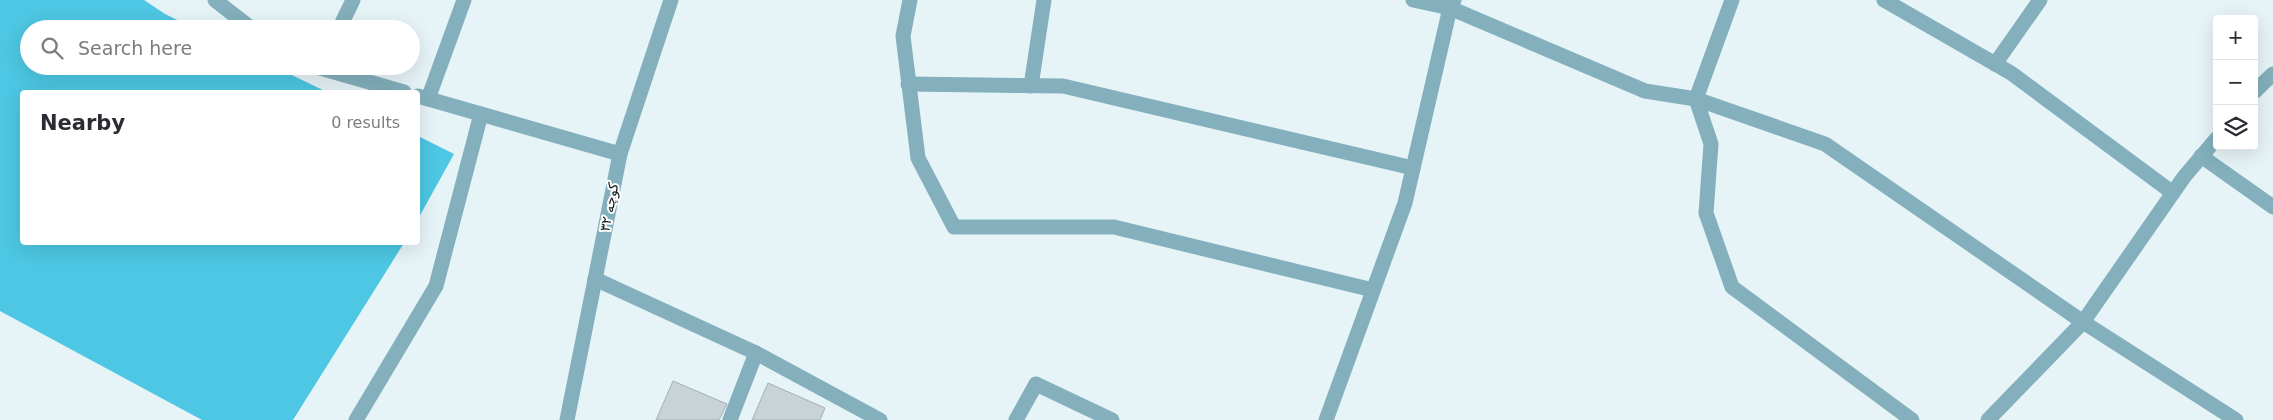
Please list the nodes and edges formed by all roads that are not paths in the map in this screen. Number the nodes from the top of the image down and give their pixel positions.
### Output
1 (353, 0) edge
2 (464, 0) edge
3 (671, 0) edge
4 (910, 0) edge
5 (1044, 0) edge
6 (1413, 0) edge
7 (1732, 0) edge
8 (1884, 0) edge
9 (2040, 0) edge
10 (222, 2) edge
11 (1452, 4) edge
12 (242, 20) edge
13 (343, 20) edge
14 (1995, 64) junction
15 (2273, 74) edge
16 (346, 75) edge
17 (908, 84) junction
18 (1031, 86) junction
19 (2258, 88) edge
20 (397, 90) edge
21 (423, 98) edge
22 (1696, 99) junction
23 (482, 114) junction
24 (2213, 142) edge
25 (620, 154) junction
26 (2201, 156) junction
27 (1413, 168) junction
28 (2173, 193) junction
29 (2273, 207) edge
30 (595, 279) junction
31 (1373, 290) junction
32 (2084, 322) junction
33 (756, 353) junction
34 (356, 420) edge
35 (567, 420) edge
36 (730, 420) edge
37 (880, 420) edge
38 (1016, 420) edge
39 (1112, 420) edge
40 (1326, 420) edge
41 (1912, 420) edge
42 (1988, 420) edge
43 (2236, 420) edge

1 - 13 street
2 - 21 street
3 - 25 street, کوچه ۳۲
4 - 17 street
5 - 18 street
6 - 11 street
7 - 22 street
8 - 14 street
9 - 14 street
10 - 12 street
11 - 22 street
11 - 27 street
14 - 28 street
15 - 19 street
16 - 20 street
17 - 18 street
17 - 31 street
18 - 27 street
21 - 23 street
22 - 32 street
22 - 41 street
23 - 25 street
23 - 34 street
24 - 26 street
25 - 30 street, کوچه ۳۲
26 - 28 street
26 - 29 street
27 - 31 street
28 - 32 street
30 - 33 street
30 - 35 street, کوچه ۳۲
31 - 40 street
32 - 42 street
32 - 43 street
33 - 36 street
33 - 37 street
38 - 39 street

